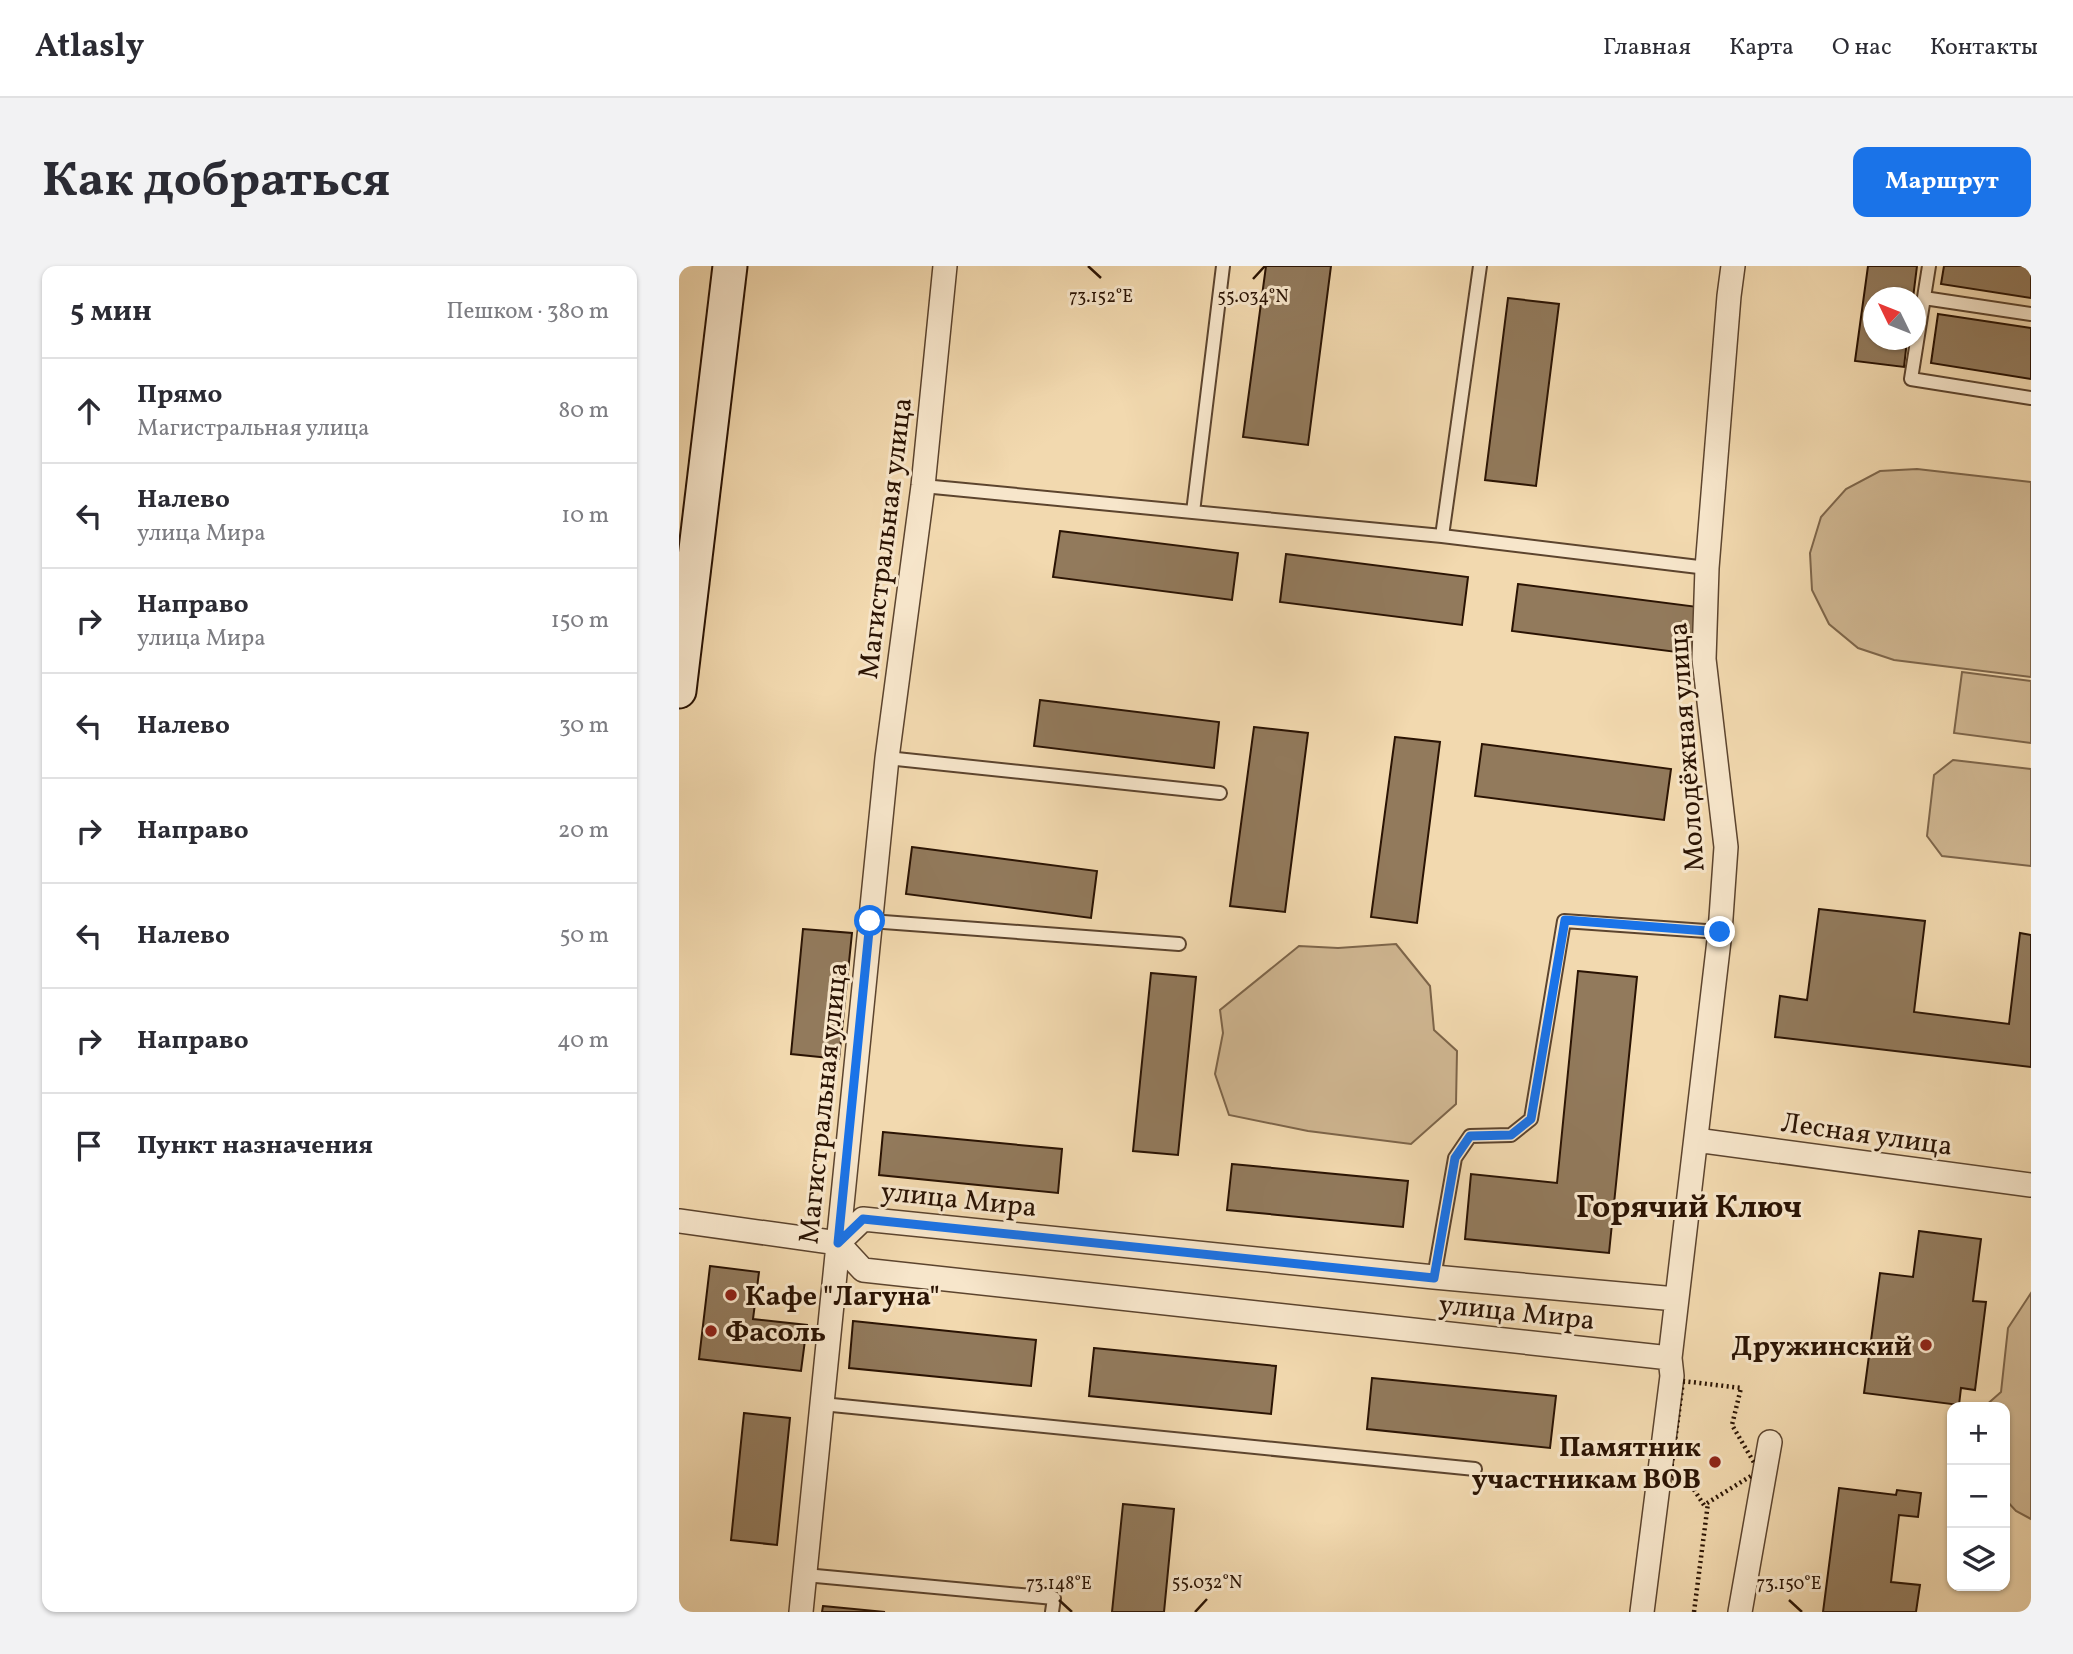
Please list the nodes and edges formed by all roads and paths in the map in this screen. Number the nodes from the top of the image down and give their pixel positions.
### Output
1 (730, 266) edge
2 (945, 266) edge
3 (1223, 266) edge
4 (1480, 266) edge
5 (1733, 266) edge
6 (1929, 266) edge
7 (1926, 287) edge
8 (1926, 298) edge
9 (2031, 314) edge
10 (1916, 350) edge
11 (2031, 398) edge
12 (923, 486) junction
13 (1193, 512) junction
14 (1443, 536) junction
15 (1707, 568) junction
16 (679, 691) edge
17 (887, 758) junction
18 (1220, 793) dead end
19 (870, 921) junction
20 (1720, 932) junction
21 (1179, 944) dead end
22 (1696, 1140) junction
23 (2031, 1185) edge
24 (679, 1221) edge
25 (838, 1243) junction
26 (1434, 1278) junction
27 (1677, 1299) junction
28 (1670, 1358) junction
29 (822, 1404) junction
30 (1770, 1442) dead end
31 (1475, 1469) dead end
32 (1708, 1502) junction
33 (804, 1575) junction
34 (801, 1612) edge
35 (1052, 1612) edge
36 (1642, 1612) edge
37 (1694, 1612) edge
38 (1740, 1612) edge

1 - 16 street
2 - 12 street, Магистральная улица
3 - 13 lane
4 - 14 lane
5 - 15 street, Молодёжная улица
6 - 7 lane
8 - 9 lane
10 - 11 lane
12 - 13 lane
12 - 17 street, Магистральная улица
13 - 14 lane
14 - 15 lane
15 - 20 street, Молодёжная улица
17 - 18 lane
17 - 19 street, Магистральная улица
19 - 21 lane
19 - 25 street, Магистральная улица
20 - 22 street, Молодёжная улица
20 - 26 lane
22 - 23 street, Лесная улица
22 - 27 street, Молодёжная улица
24 - 25 street
25 - 26 street, улица Мира
25 - 28 street, улица Мира
25 - 29 street, Магистральная улица
26 - 27 street, улица Мира
27 - 28 street, Молодёжная улица
28 - 36 street, Молодёжная улица
29 - 31 lane
29 - 33 street, Магистральная улица
30 - 38 street
32 - 32 path
32 - 37 path
33 - 34 street, Магистральная улица
33 - 35 lane

